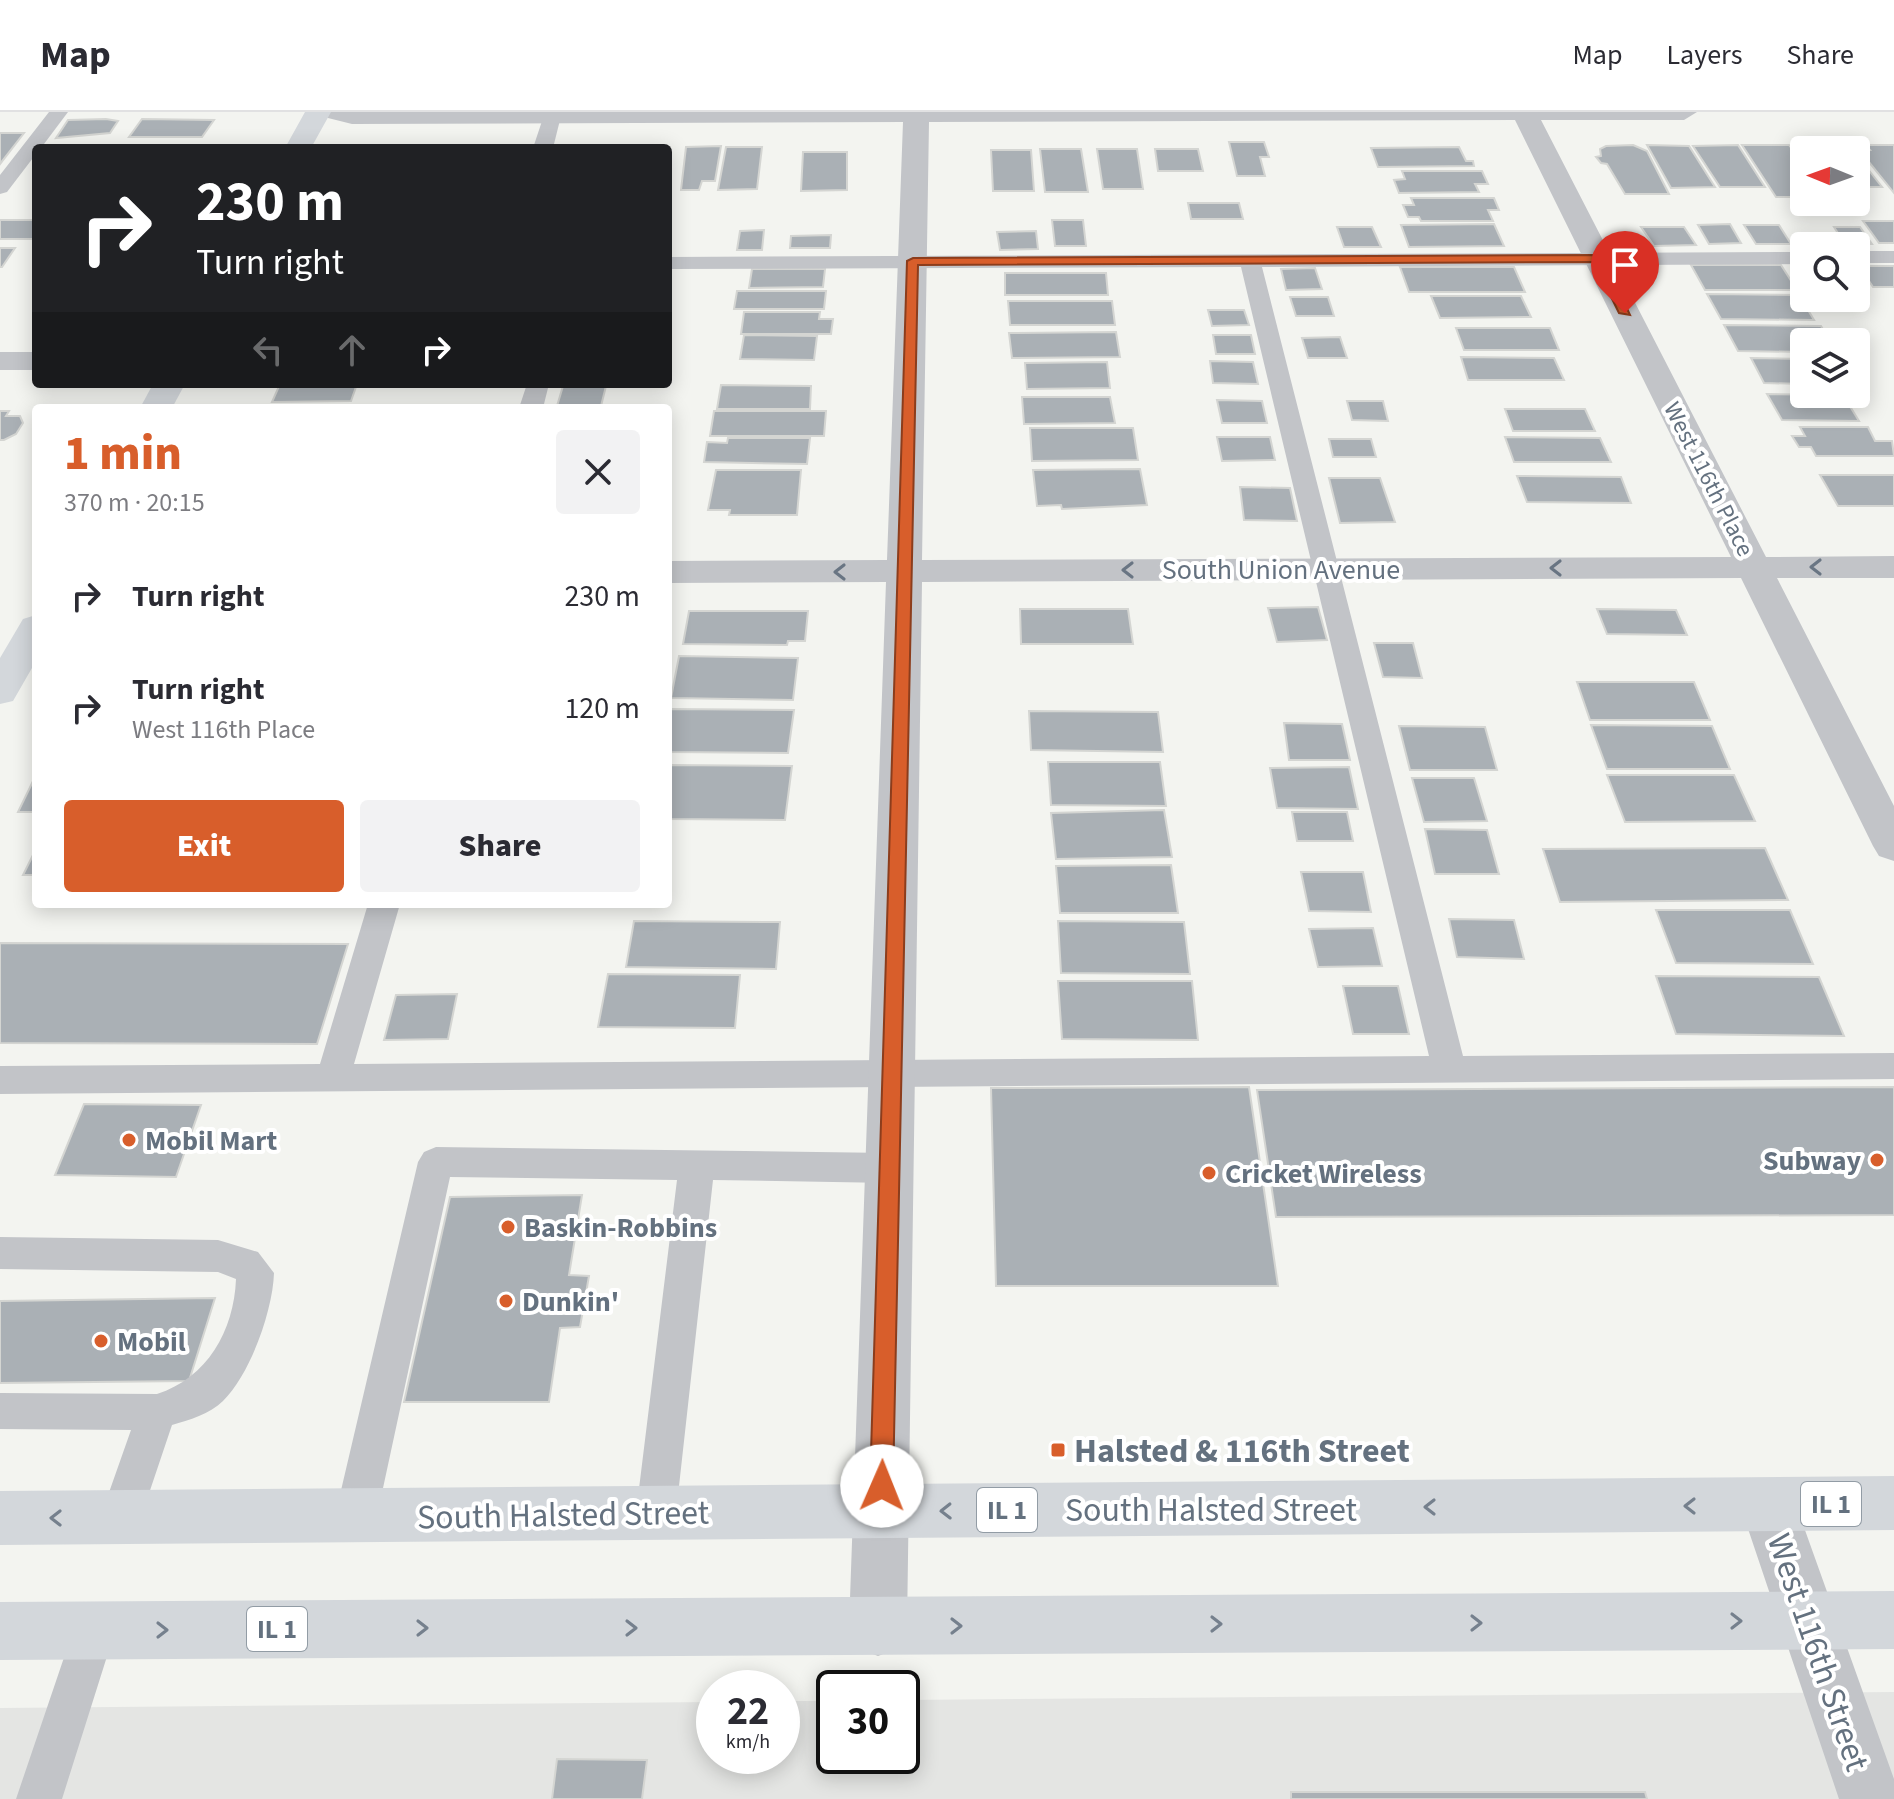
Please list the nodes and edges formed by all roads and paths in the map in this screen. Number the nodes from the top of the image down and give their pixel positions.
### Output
1 (59, 112) edge
2 (318, 112) edge
3 (333, 112) edge
4 (1524, 112) edge
5 (1684, 112) edge
6 (916, 113) edge
7 (1219, 113) edge
8 (617, 114) edge
9 (552, 116) junction
10 (34, 144) edge
11 (300, 144) edge
12 (544, 144) edge
13 (32, 147) edge
14 (0, 188) edge
15 (1870, 257) edge
16 (1894, 257) edge
17 (1790, 258) edge
18 (1598, 259) junction
19 (1250, 260) junction
20 (913, 261) junction
21 (672, 263) edge
22 (0, 361) edge
23 (32, 361) edge
24 (1754, 567) junction
25 (1894, 567) edge
26 (1326, 569) junction
27 (904, 571) junction
28 (672, 572) edge
29 (32, 634) edge
30 (0, 692) edge
31 (1894, 846) edge
32 (383, 908) edge
33 (1894, 1066) edge
34 (1449, 1069) junction
35 (892, 1074) junction
36 (333, 1078) junction
37 (0, 1080) edge
38 (697, 1165) junction
39 (890, 1168) junction
40 (0, 1253) edge
41 (0, 1411) edge
42 (157, 1412) junction
43 (1894, 1503) edge
44 (1768, 1505) junction
45 (881, 1512) junction
46 (656, 1513) junction
47 (356, 1516) junction
48 (0, 1518) edge
49 (121, 1518) junction
50 (1894, 1620) edge
51 (1809, 1621) junction
52 (878, 1627) junction
53 (0, 1631) edge
54 (94, 1631) junction
55 (39, 1799) edge
56 (1870, 1799) edge

1 - 10 lane
2 - 11 main road
3 - 9 street
4 - 5 street
4 - 7 street
4 - 18 street, West 116th Place
6 - 7 street
6 - 8 street
6 - 20 street
8 - 9 street
9 - 12 lane
13 - 14 lane
15 - 16 lane
17 - 18 lane
18 - 19 lane
18 - 24 street, West 116th Place
19 - 20 lane
19 - 26 lane
20 - 21 lane
20 - 27 street
22 - 23 street
25 -> 24 street, South Union Avenue
24 -> 26 street, South Union Avenue
24 - 31 street, West 116th Place
26 -> 27 street, South Union Avenue
26 - 34 lane
27 -> 28 street, South Union Avenue
27 - 35 street
29 - 30 main road
32 - 36 lane
33 - 34 lane
34 - 35 lane
35 - 36 lane
35 - 39 street
36 - 37 lane
38 - 39 lane
38 - 46 lane
38 - 47 lane
39 - 45 street
40 - 42 lane
41 - 42 lane
42 - 49 lane
43 - 44 main road, South Halsted Street / IL 1
44 -> 45 main road, South Halsted Street / IL 1
44 - 51 street, West 116th Street
45 - 46 main road, South Halsted Street / IL 1
45 - 52 street
46 - 47 main road, South Halsted Street / IL 1
47 - 49 main road, South Halsted Street / IL 1
49 -> 48 main road, South Halsted Street / IL 1
50 - 51 main road, IL 1
52 -> 51 main road, IL 1
51 - 56 street, West 116th Street
54 -> 52 main road, IL 1
53 - 54 main road, IL 1
54 - 55 lane

